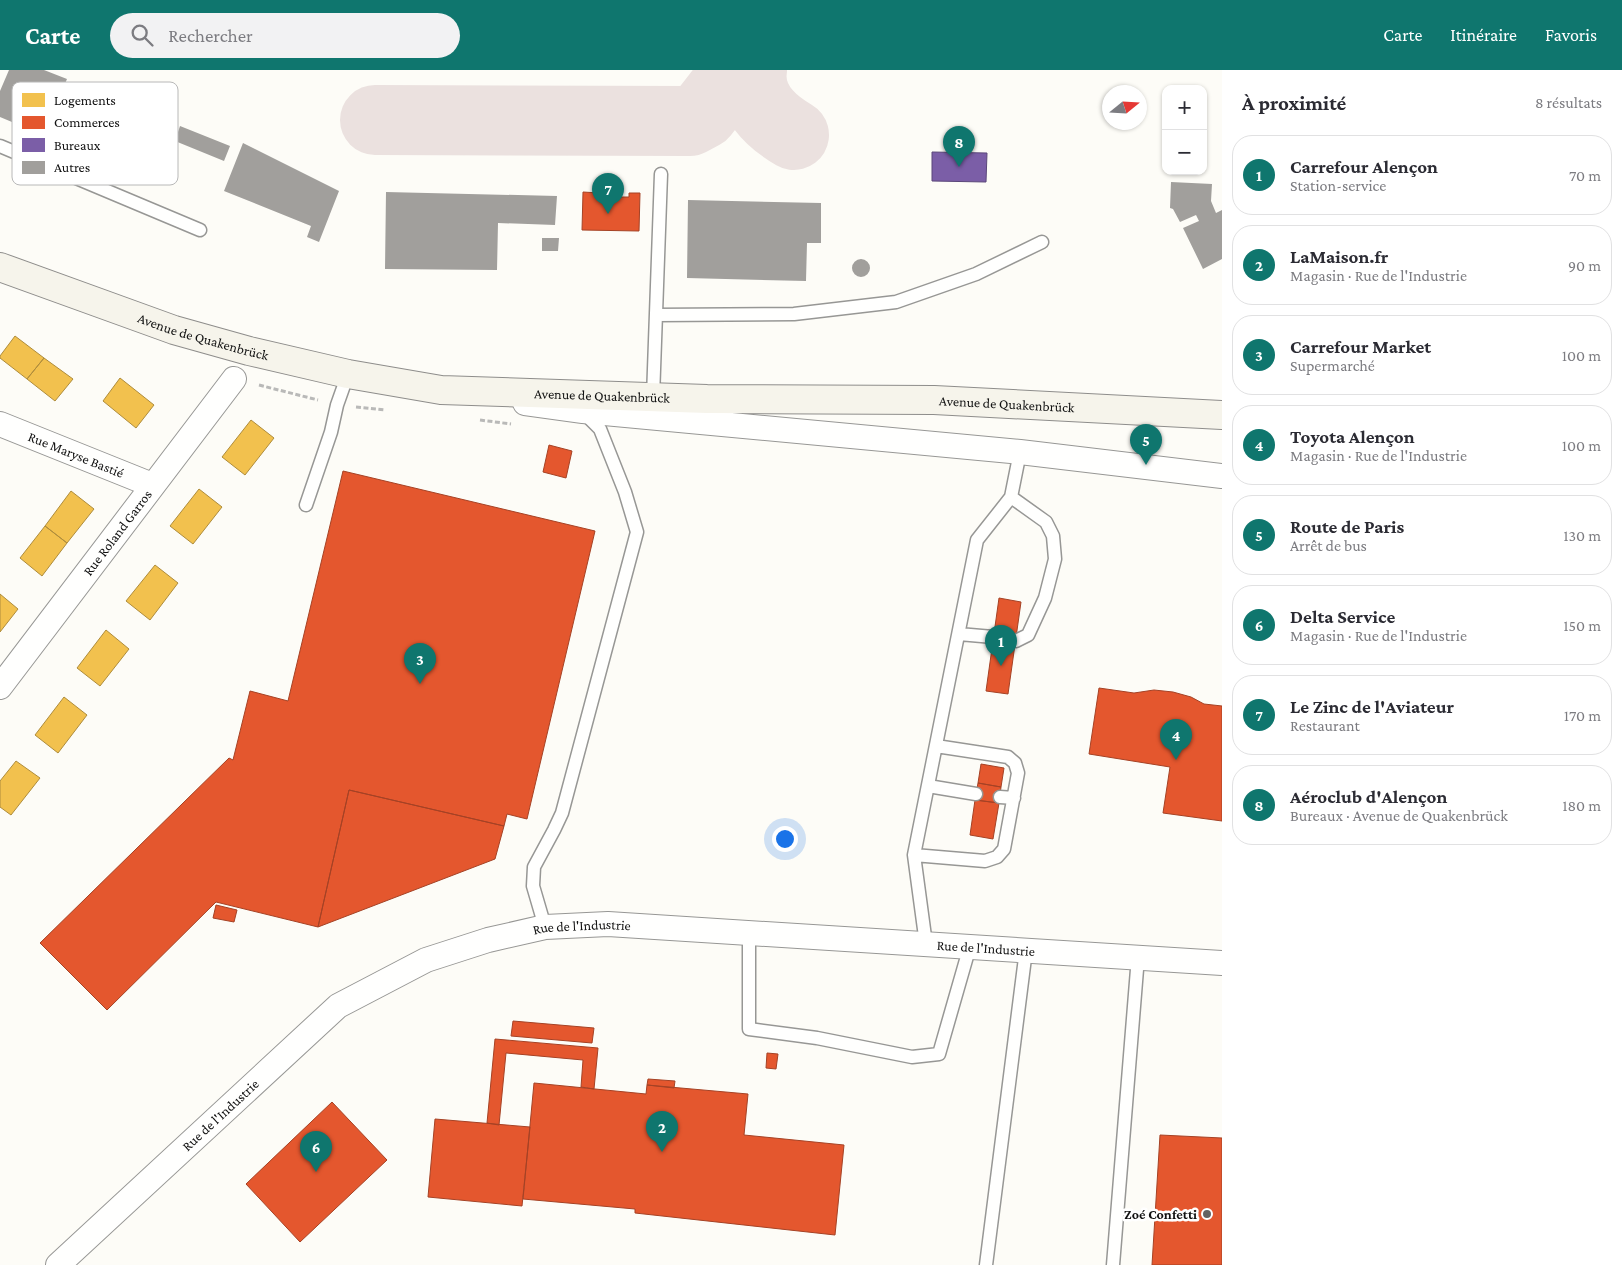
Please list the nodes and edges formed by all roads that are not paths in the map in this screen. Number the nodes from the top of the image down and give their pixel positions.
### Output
1 (0, 146) edge
2 (12, 151) edge
3 (661, 174) dead end
4 (93, 185) edge
5 (200, 230) dead end
6 (1042, 242) dead end
7 (0, 267) edge
8 (656, 314) junction
9 (348, 374) junction
10 (234, 379) dead end
11 (441, 390) junction
12 (653, 397) junction
13 (583, 411) junction
14 (1222, 415) edge
15 (0, 424) edge
16 (1020, 452) junction
17 (1222, 476) edge
18 (152, 485) junction
19 (1011, 497) junction
20 (306, 505) dead end
21 (959, 634) junction
22 (993, 638) dead end
23 (1016, 641) dead end
24 (0, 687) edge
25 (936, 746) junction
26 (928, 786) junction
27 (976, 794) dead end
28 (1000, 797) dead end
29 (1014, 798) junction
30 (914, 855) junction
31 (545, 926) junction
32 (748, 933) junction
33 (926, 944) junction
34 (970, 946) junction
35 (1026, 950) junction
36 (1138, 957) junction
37 (1222, 963) edge
38 (58, 1265) edge
39 (986, 1265) edge
40 (1113, 1265) edge

1 - 2 lane
3 - 8 lane
4 - 5 lane
6 - 8 lane
7 - 9 main road, Avenue de Quakenbrück
8 - 12 lane
9 - 11 main road, Avenue de Quakenbrück
9 - 20 lane
10 - 18 street, Rue Roland Garros
11 - 12 main road, Avenue de Quakenbrück
11 - 13 street
12 - 14 main road, Avenue de Quakenbrück
13 - 16 street
13 - 31 lane
15 - 18 street, Rue Maryse Bastié
16 - 17 street
16 - 19 lane
18 - 24 street, Rue Roland Garros
19 - 21 lane
19 - 23 lane
21 - 22 lane
21 - 25 lane
25 - 26 lane
25 - 29 lane
26 - 27 lane
26 - 30 lane
28 - 29 lane
29 - 30 lane
30 - 33 lane
31 - 32 street, Rue de l'Industrie
31 - 38 street, Rue de l'Industrie
32 - 33 street, Rue de l'Industrie
32 - 34 lane
33 - 34 street, Rue de l'Industrie
34 - 35 street, Rue de l'Industrie
35 - 36 street, Rue de l'Industrie
35 - 39 lane
36 - 37 street, Rue de l'Industrie
36 - 40 lane

